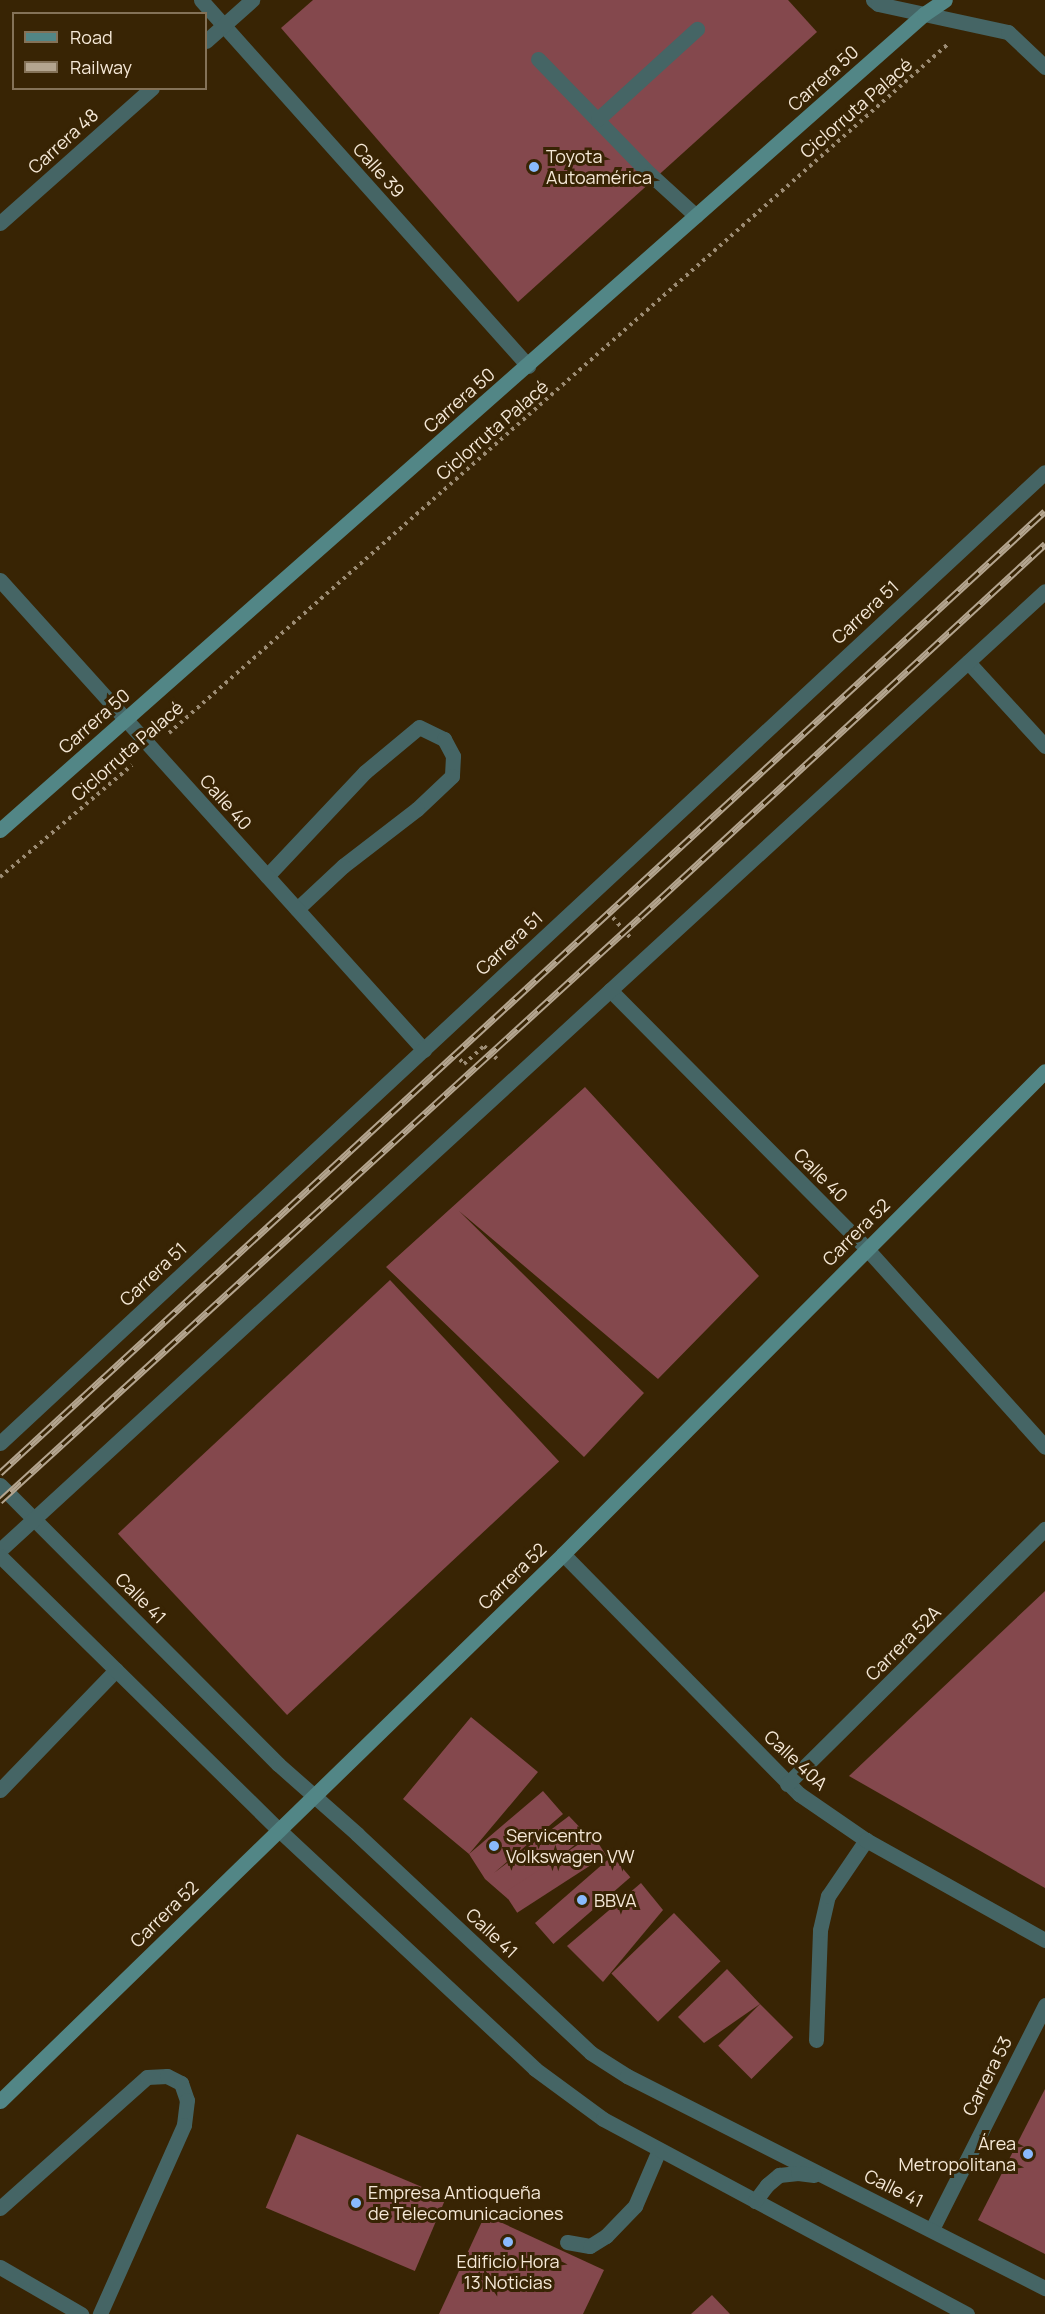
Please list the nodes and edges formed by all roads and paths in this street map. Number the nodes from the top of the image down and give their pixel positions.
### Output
1 (201, 0) edge
2 (252, 0) edge
3 (873, 0) edge
4 (945, 0) edge
5 (924, 14) junction
6 (971, 24) junction
7 (224, 25) junction
8 (697, 29) dead end
9 (207, 40) edge
10 (538, 59) dead end
11 (1045, 67) edge
12 (150, 90) edge
13 (598, 119) junction
14 (696, 216) junction
15 (0, 223) edge
16 (528, 366) junction
17 (1045, 472) edge
18 (0, 580) edge
19 (1045, 591) edge
20 (968, 662) junction
21 (126, 719) junction
22 (1045, 746) edge
23 (152, 748) junction
24 (0, 830) edge
25 (267, 876) junction
26 (0, 877) edge
27 (591, 894) junction
28 (297, 909) junction
29 (647, 957) junction
30 (610, 990) junction
31 (439, 1036) junction
32 (424, 1050) junction
33 (1045, 1071) edge
34 (516, 1078) junction
35 (867, 1249) junction
36 (0, 1443) edge
37 (1045, 1448) edge
38 (0, 1485) edge
39 (34, 1519) junction
40 (1045, 1529) edge
41 (0, 1550) edge
42 (563, 1554) junction
43 (0, 1556) edge
44 (116, 1670) junction
45 (788, 1784) junction
46 (0, 1790) edge
47 (314, 1796) junction
48 (279, 1830) junction
49 (867, 1840) junction
50 (1045, 1940) edge
51 (1045, 2005) edge
52 (816, 2040) dead end
53 (2, 2096) edge
54 (659, 2150) junction
55 (829, 2178) junction
56 (755, 2201) junction
57 (0, 2208) edge
58 (932, 2229) junction
59 (567, 2242) dead end
60 (0, 2267) edge
61 (1045, 2288) edge
62 (81, 2314) edge
63 (100, 2314) edge
64 (967, 2314) edge

1 - 7 street, Calle 39
2 - 7 street
3 - 5 street
4 - 5 main road, Carrera 50
5 - 6 street
5 - 14 main road, Carrera 50
6 - 11 street
6 - 23 path, Ciclorruta Palacé
7 - 9 street
7 - 16 street, Calle 39
8 - 13 street
10 - 13 street
12 - 15 street, Carrera 48
13 - 14 street
14 - 16 main road, Carrera 50
16 - 21 main road, Carrera 50
17 - 27 street, Carrera 51
18 - 21 street, Calle 40
19 - 20 street
20 - 22 street
20 - 29 street
21 - 23 street, Calle 40
21 - 24 main road, Carrera 50
23 - 25 street, Calle 40
23 - 26 path, Ciclorruta Palacé
25 - 28 street, Calle 40
25 - 28 street
27 - 29 path
27 - 31 street, Carrera 51
28 - 32 street, Calle 40
29 - 30 street
30 - 34 street
30 - 35 street, Calle 40
31 - 32 street, Carrera 51
31 - 34 path
32 - 36 street, Carrera 51
33 - 35 main road, Carrera 52
34 - 39 street
35 - 37 street, Calle 40
35 - 42 main road, Carrera 52
38 - 39 street, Calle 41
39 - 41 street
39 - 47 street, Calle 41
40 - 45 street, Carrera 52A
42 - 45 street, Calle 40A
42 - 47 main road, Carrera 52
43 - 44 street
44 - 46 street
44 - 48 street
45 - 49 street, Calle 40A
47 - 48 main road, Carrera 52
47 - 55 street, Calle 41
48 - 53 main road, Carrera 52
48 - 54 street
49 - 50 street, Calle 40A
49 - 52 street
51 - 58 street, Carrera 53
54 - 56 street
54 - 59 street
55 - 56 street
55 - 58 street, Calle 41
56 - 64 street
57 - 63 street
58 - 61 street, Calle 41
60 - 62 street

